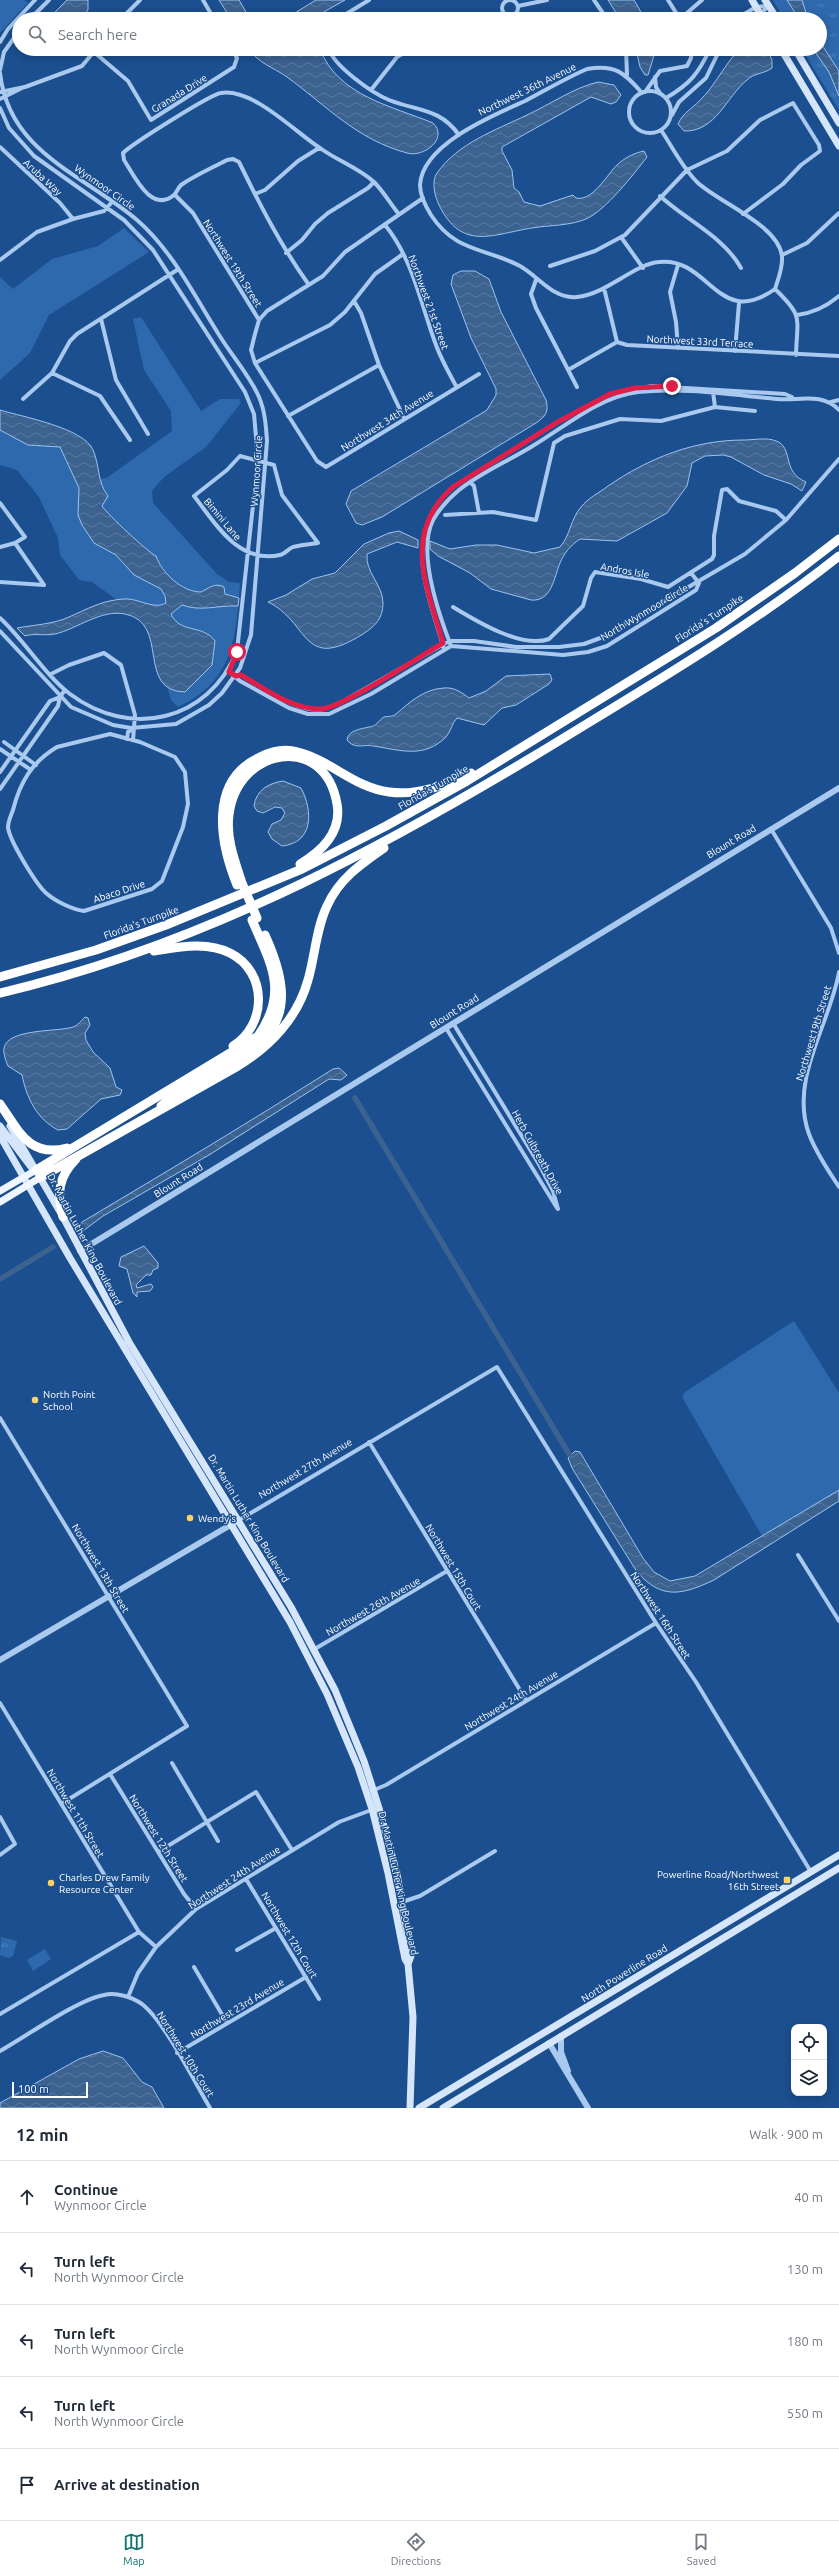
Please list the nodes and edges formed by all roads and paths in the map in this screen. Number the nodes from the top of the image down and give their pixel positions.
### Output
1 (35, 0) edge
2 (49, 0) edge
3 (140, 0) edge
4 (203, 0) edge
5 (369, 0) edge
6 (547, 0) edge
7 (594, 0) edge
8 (668, 0) edge
9 (702, 0) edge
10 (752, 0) edge
11 (767, 3) edge
12 (518, 6) dead end
13 (756, 7) junction
14 (24, 12) edge
15 (37, 12) edge
16 (128, 12) edge
17 (210, 12) edge
18 (349, 12) edge
19 (602, 12) edge
20 (676, 12) edge
21 (688, 12) edge
22 (748, 12) edge
23 (758, 12) edge
24 (762, 12) edge
25 (773, 12) edge
26 (12, 25) edge
27 (12, 41) edge
28 (0, 42) edge
29 (90, 56) edge
30 (101, 56) edge
31 (236, 56) edge
32 (332, 56) edge
33 (399, 56) edge
34 (626, 56) edge
35 (692, 56) edge
36 (706, 56) edge
37 (717, 56) edge
38 (785, 56) edge
39 (799, 56) edge
40 (0, 71) edge
41 (627, 75) junction
42 (655, 76) junction
43 (692, 80) junction
44 (25, 87) junction
45 (697, 87) junction
46 (371, 90) junction
47 (2, 92) edge
48 (644, 92) junction
49 (661, 94) junction
50 (5, 98) junction
51 (666, 98) junction
52 (0, 99) edge
53 (7, 103) junction
54 (0, 107) edge
55 (671, 119) junction
56 (839, 123) edge
57 (662, 130) junction
58 (460, 135) junction
59 (839, 146) edge
60 (0, 147) edge
61 (319, 148) junction
62 (687, 170) junction
63 (374, 182) junction
64 (255, 194) junction
65 (175, 195) junction
66 (660, 196) junction
67 (423, 198) junction
68 (112, 202) junction
69 (107, 208) junction
70 (398, 213) junction
71 (839, 213) edge
72 (743, 214) junction
73 (73, 219) junction
74 (385, 225) junction
75 (621, 237) junction
76 (286, 253) junction
77 (403, 254) junction
78 (782, 255) junction
79 (0, 260) edge
80 (678, 265) junction
81 (550, 266) dead end
82 (643, 268) junction
83 (742, 268) dead end
84 (177, 270) junction
85 (170, 275) junction
86 (536, 280) junction
87 (309, 285) junction
88 (604, 288) junction
89 (774, 289) junction
90 (839, 296) edge
91 (354, 301) junction
92 (738, 303) junction
93 (797, 315) junction
94 (101, 318) junction
95 (259, 320) junction
96 (617, 342) junction
97 (678, 348) junction
98 (736, 351) junction
99 (796, 355) junction
100 (839, 356) edge
101 (255, 363) junction
102 (379, 365) junction
103 (568, 370) junction
104 (52, 373) junction
105 (479, 374) dead end
106 (456, 386) junction
107 (577, 387) dead end
108 (713, 392) junction
109 (23, 399) dead end
110 (839, 400) edge
111 (831, 402) junction
112 (715, 407) junction
113 (839, 410) edge
114 (754, 411) dead end
115 (288, 416) junction
116 (404, 418) junction
117 (556, 423) junction
118 (560, 428) junction
119 (148, 434) dead end
120 (565, 436) junction
121 (130, 440) dead end
122 (258, 460) junction
123 (839, 460) edge
124 (265, 462) junction
125 (326, 467) joint
126 (466, 479) junction
127 (470, 483) junction
128 (0, 503) edge
129 (479, 513) junction
130 (445, 515) dead end
131 (786, 520) junction
132 (839, 539) edge
133 (15, 543) junction
134 (0, 547) edge
135 (249, 554) junction
136 (257, 555) junction
137 (839, 556) edge
138 (690, 573) junction
139 (0, 582) edge
140 (699, 583) junction
141 (453, 607) dead end
142 (0, 618) edge
143 (0, 631) edge
144 (519, 637) junction
145 (449, 641) junction
146 (443, 643) junction
147 (451, 646) junction
148 (516, 647) junction
149 (444, 649) junction
150 (515, 653) junction
151 (229, 672) junction
152 (51, 674) junction
153 (236, 676) junction
154 (65, 690) junction
155 (60, 697) junction
156 (135, 719) junction
157 (134, 728) junction
158 (127, 739) junction
159 (133, 740) junction
160 (4, 742) dead end
161 (0, 749) edge
162 (16, 749) junction
163 (24, 755) junction
164 (12, 756) junction
165 (19, 761) junction
166 (492, 764) junction
167 (36, 765) junction
168 (31, 770) junction
169 (0, 772) edge
170 (839, 788) edge
171 (0, 789) edge
172 (411, 828) junction
173 (771, 829) junction
174 (273, 881) junction
175 (240, 884) junction
176 (255, 919) junction
177 (839, 953) edge
178 (131, 956) junction
179 (839, 972) edge
180 (0, 978) edge
181 (0, 993) edge
182 (453, 1023) junction
183 (446, 1028) junction
184 (153, 1099) junction
185 (0, 1104) edge
186 (0, 1109) edge
187 (151, 1115) junction
188 (0, 1126) edge
189 (0, 1136) edge
190 (74, 1146) junction
191 (83, 1152) junction
192 (38, 1173) junction
193 (24, 1176) junction
194 (839, 1176) edge
195 (834, 1179) junction
196 (29, 1185) junction
197 (839, 1187) edge
198 (0, 1191) edge
199 (0, 1202) edge
200 (63, 1218) junction
201 (80, 1250) junction
202 (131, 1360) junction
203 (497, 1367) joint
204 (156, 1386) junction
205 (148, 1388) junction
206 (171, 1410) junction
207 (0, 1418) edge
208 (368, 1442) junction
209 (239, 1520) junction
210 (231, 1524) junction
211 (798, 1555) dead end
212 (447, 1572) junction
213 (108, 1595) junction
214 (839, 1621) edge
215 (656, 1623) junction
216 (314, 1650) junction
217 (307, 1653) junction
218 (0, 1660) edge
219 (526, 1700) junction
220 (0, 1703) edge
221 (350, 1749) junction
222 (172, 1763) dead end
223 (110, 1774) junction
224 (374, 1790) junction
225 (61, 1804) junction
226 (379, 1808) junction
227 (372, 1809) junction
228 (0, 1817) edge
229 (207, 1821) junction
230 (218, 1841) dead end
231 (292, 1850) junction
232 (494, 1851) dead end
233 (158, 1852) junction
234 (0, 1855) edge
235 (839, 1855) edge
236 (839, 1868) edge
237 (810, 1872) junction
238 (246, 1879) junction
239 (402, 1902) junction
240 (196, 1909) junction
241 (276, 1928) junction
242 (139, 1932) junction
243 (156, 1947) junction
244 (237, 1950) dead end
245 (408, 1964) junction
246 (194, 1967) dead end
247 (306, 1977) junction
248 (128, 1997) junction
249 (319, 1999) dead end
250 (0, 2014) edge
251 (568, 2018) junction
252 (227, 2023) junction
253 (541, 2035) junction
254 (561, 2036) junction
255 (549, 2043) junction
256 (1, 2050) edge
257 (177, 2053) junction
258 (531, 2054) junction
259 (570, 2078) junction
260 (210, 2108) edge
261 (410, 2108) edge
262 (419, 2108) edge
263 (443, 2108) edge
264 (588, 2108) edge

1 - 14 street
2 - 15 street
3 - 16 street
4 - 17 street
5 - 18 street
6 - 12 street
7 - 19 street
8 - 20 street
9 - 21 street
10 - 13 main road
11 - 13 street
11 - 24 street
11 - 25 main road
13 - 22 street
13 - 23 main road
26 - 28 street
27 - 40 street, Wynmoor Circle
29 - 44 street, Granada Drive
30 - 31 street, Granada Drive
32 - 46 street
33 - 46 street
34 - 41 street
35 - 42 street
36 - 43 street
37 - 45 street
38 - 59 main road
39 - 56 main road
40 - 47 street, Wynmoor Circle
41 - 48 street
41 - 58 street, Northwest 36th Avenue
42 - 48 street
42 - 49 street
43 - 45 street
43 - 51 street
44 - 47 street, Granada Drive
44 - 50 street, Granada Drive
45 - 55 street
46 - 58 street
47 - 50 street, Wynmoor Circle
48 - 49 street
48 - 57 street
49 - 51 street
50 - 52 street, Granada Drive
50 - 53 street, Wynmoor Circle
51 - 55 street
53 - 54 street
53 - 68 street, Wynmoor Circle
54 - 69 street, Wynmoor Circle
55 - 57 street
57 - 62 street
58 - 67 street, Northwest 36th Avenue
60 - 73 street, Aruba Way
61 - 63 street
61 - 64 street
61 - 65 street
62 - 66 street
62 - 72 street
62 - 72 street
63 - 70 street
63 - 76 street
64 - 65 street
64 - 76 street
65 - 95 street, Northwest 19th Street
66 - 75 street
66 - 83 street
67 - 70 street
67 - 86 street
68 - 69 street
68 - 84 street, Wynmoor Circle
69 - 73 street
69 - 85 street, Wynmoor Circle
70 - 74 street
71 - 78 street
72 - 78 street
73 - 79 street
74 - 77 street, Northwest 21st Street
74 - 87 street
75 - 81 street
75 - 82 street
76 - 87 street
77 - 91 street
77 - 106 street, Northwest 21st Street
78 - 89 street
80 - 82 street
80 - 92 street
80 - 97 street
82 - 88 street
84 - 85 street
84 - 124 street, Wynmoor Circle
85 - 94 street
85 - 122 street, Wynmoor Circle
86 - 88 street
86 - 103 street
87 - 95 street
88 - 96 street
89 - 92 street
89 - 93 street
90 - 93 street
91 - 101 street
91 - 102 street
92 - 98 street
93 - 99 street
94 - 104 street
94 - 119 street
95 - 101 street, Northwest 19th Street
96 - 97 street, Northwest 33rd Terrace
96 - 103 street
97 - 98 street, Northwest 33rd Terrace
98 - 99 street, Northwest 33rd Terrace
99 - 100 street, Northwest 33rd Terrace
101 - 115 street, Northwest 19th Street
102 - 115 street
102 - 116 street
103 - 107 street
104 - 109 street
104 - 121 street
105 - 106 street, Northwest 34th Avenue
106 - 116 street, Northwest 34th Avenue
108 - 111 street
108 - 112 street
108 - 117 street
108 - 118 street
110 - 111 street
111 - 113 street
112 - 114 street
112 - 120 street
115 - 125 street, Northwest 19th Street
116 - 125 street, Northwest 34th Avenue
117 - 118 street
117 - 126 street
118 - 120 street
118 - 127 street
120 - 129 street
122 - 124 street
122 - 135 street, Wynmoor Circle
122 - 135 street, Bimini Lane
123 - 131 street, North Wynmoor Circle
124 - 136 street, Wynmoor Circle
124 - 136 street
126 - 127 street
126 - 146 street
127 - 129 street
127 - 145 street
128 - 133 street
129 - 130 street
131 - 138 street, Andros Isle
131 - 140 street, North Wynmoor Circle
132 - 166 highway, Florida's Turnpike
133 - 134 street
133 - 139 street
135 - 136 street
135 - 151 street, Wynmoor Circle
136 - 153 street, Wynmoor Circle
137 - 172 highway
138 - 140 street
138 - 144 street, Andros Isle
140 - 148 street, North Wynmoor Circle
140 - 150 street, North Wynmoor Circle
141 - 144 street, Andros Isle
142 - 152 street, Wynmoor Circle
143 - 155 street, Wynmoor Circle
144 - 148 street
145 - 146 street, North Wynmoor Circle
145 - 147 street
145 - 148 street, North Wynmoor Circle
146 - 149 street
146 - 153 street, North Wynmoor Circle
147 - 149 street, North Wynmoor Circle
147 - 150 street, North Wynmoor Circle
148 - 150 street
149 - 153 street, North Wynmoor Circle
151 - 153 street, North Wynmoor Circle
151 - 156 street, Wynmoor Circle
152 - 154 street, Wynmoor Circle
152 - 156 street
153 - 157 street, Wynmoor Circle
154 - 155 street
154 - 156 street, Wynmoor Circle
155 - 157 street, Wynmoor Circle
155 - 162 street
155 - 163 street
156 - 157 street
157 - 158 street
157 - 159 street
158 - 159 street, Abaco Drive
158 - 167 street, Abaco Drive
159 - 168 street, Abaco Drive
160 - 162 street
161 - 164 street
162 - 163 street
162 - 164 street
163 - 165 street
163 - 167 street
164 - 165 street
164 - 169 street
165 - 168 street
165 - 171 street
166 - 174 highway, Florida's Turnpike
166 - 175 highway
167 - 168 street, Abaco Drive
170 - 173 street, Blount Road
172 - 178 highway
172 - 187 highway
173 - 177 street
173 - 182 street, Blount Road
174 - 175 highway
174 - 180 highway, Florida's Turnpike
175 - 176 highway
176 - 184 highway
176 - 187 highway
178 - 181 highway
178 - 184 highway
179 - 195 street, Northwest19th Street
182 - 183 street, Blount Road
182 - 183 street, Herb Culbreath Drive
183 - 201 street, Blount Road
184 - 190 highway
185 - 190 highway
186 - 192 main road, Dr. Martin Luther King Boulevard
187 - 191 highway
188 - 192 main road
189 - 193 main road, Dr. Martin Luther King Boulevard
190 - 192 highway
191 - 192 highway
191 - 200 highway
192 - 193 main road
192 - 196 main road
192 - 200 main road, Dr. Martin Luther King Boulevard
193 - 196 main road, Dr. Martin Luther King Boulevard
193 - 198 main road
194 - 195 street
195 - 197 street, Northwest19th Street
196 - 199 main road
196 - 202 main road, Dr. Martin Luther King Boulevard
200 - 201 main road, Dr. Martin Luther King Boulevard
201 - 204 main road, Dr. Martin Luther King Boulevard
202 - 204 main road
202 - 205 main road, Dr. Martin Luther King Boulevard
203 - 208 street, Northwest 27th Avenue
203 - 215 street, Northwest 16th Street
204 - 206 main road, Dr. Martin Luther King Boulevard
205 - 206 main road
205 - 210 main road, Dr. Martin Luther King Boulevard
206 - 209 main road, Dr. Martin Luther King Boulevard
207 - 213 street, Northwest 13th Street
208 - 209 street, Northwest 27th Avenue
208 - 212 street, Northwest 15th Court
209 - 210 street, Northwest 27th Avenue
209 - 216 main road, Dr. Martin Luther King Boulevard
210 - 213 street, Northwest 27th Avenue
210 - 217 main road, Dr. Martin Luther King Boulevard
211 - 214 street
212 - 216 street, Northwest 26th Avenue
212 - 219 street, Northwest 15th Court
213 - 218 street, Northwest 27th Avenue
213 - 223 street, Northwest 13th Street
215 - 219 street, Northwest 24th Avenue
215 - 237 street, Northwest 16th Street
216 - 217 street, Northwest 26th Avenue
216 - 224 main road, Dr. Martin Luther King Boulevard
217 - 221 main road, Dr. Martin Luther King Boulevard
219 - 224 street, Northwest 24th Avenue
220 - 225 street, Northwest 11th Street
221 - 224 main road
221 - 227 main road, Dr. Martin Luther King Boulevard
222 - 229 street
223 - 225 street
223 - 233 street, Northwest 12th Street
224 - 226 main road, Dr. Martin Luther King Boulevard
225 - 242 street, Northwest 11th Street
226 - 227 street, Northwest 24th Avenue
226 - 239 main road, Dr. Martin Luther King Boulevard
227 - 231 street, Northwest 24th Avenue
227 - 245 main road, Dr. Martin Luther King Boulevard
228 - 234 street
229 - 230 street
229 - 231 street
229 - 233 street
231 - 238 street, Northwest 24th Avenue
232 - 239 street
233 - 240 street, Northwest 12th Street
235 - 237 main road, North Powerline Road
236 - 254 main road
237 - 251 main road, North Powerline Road
238 - 240 street, Northwest 24th Avenue
238 - 241 street, Northwest 12th Court
239 - 245 main road, Dr. Martin Luther King Boulevard
240 - 243 street, Northwest 24th Avenue
241 - 244 street
241 - 247 street, Northwest 12th Court
242 - 243 street, Northwest 11th Street
242 - 250 street
243 - 248 street, Northwest 24th Avenue
245 - 261 main road, Dr. Martin Luther King Boulevard
246 - 252 street
247 - 249 street, Northwest 12th Court
247 - 252 street, Northwest 23rd Avenue
248 - 256 street
248 - 257 street, Northwest 10th Court
251 - 253 main road, North Powerline Road
251 - 255 main road
252 - 257 street, Northwest 23rd Avenue
253 - 258 main road
253 - 262 main road, North Powerline Road
254 - 255 main road
254 - 259 street
255 - 258 main road
255 - 259 street
257 - 260 street, Northwest 10th Court
258 - 263 main road
259 - 264 street

